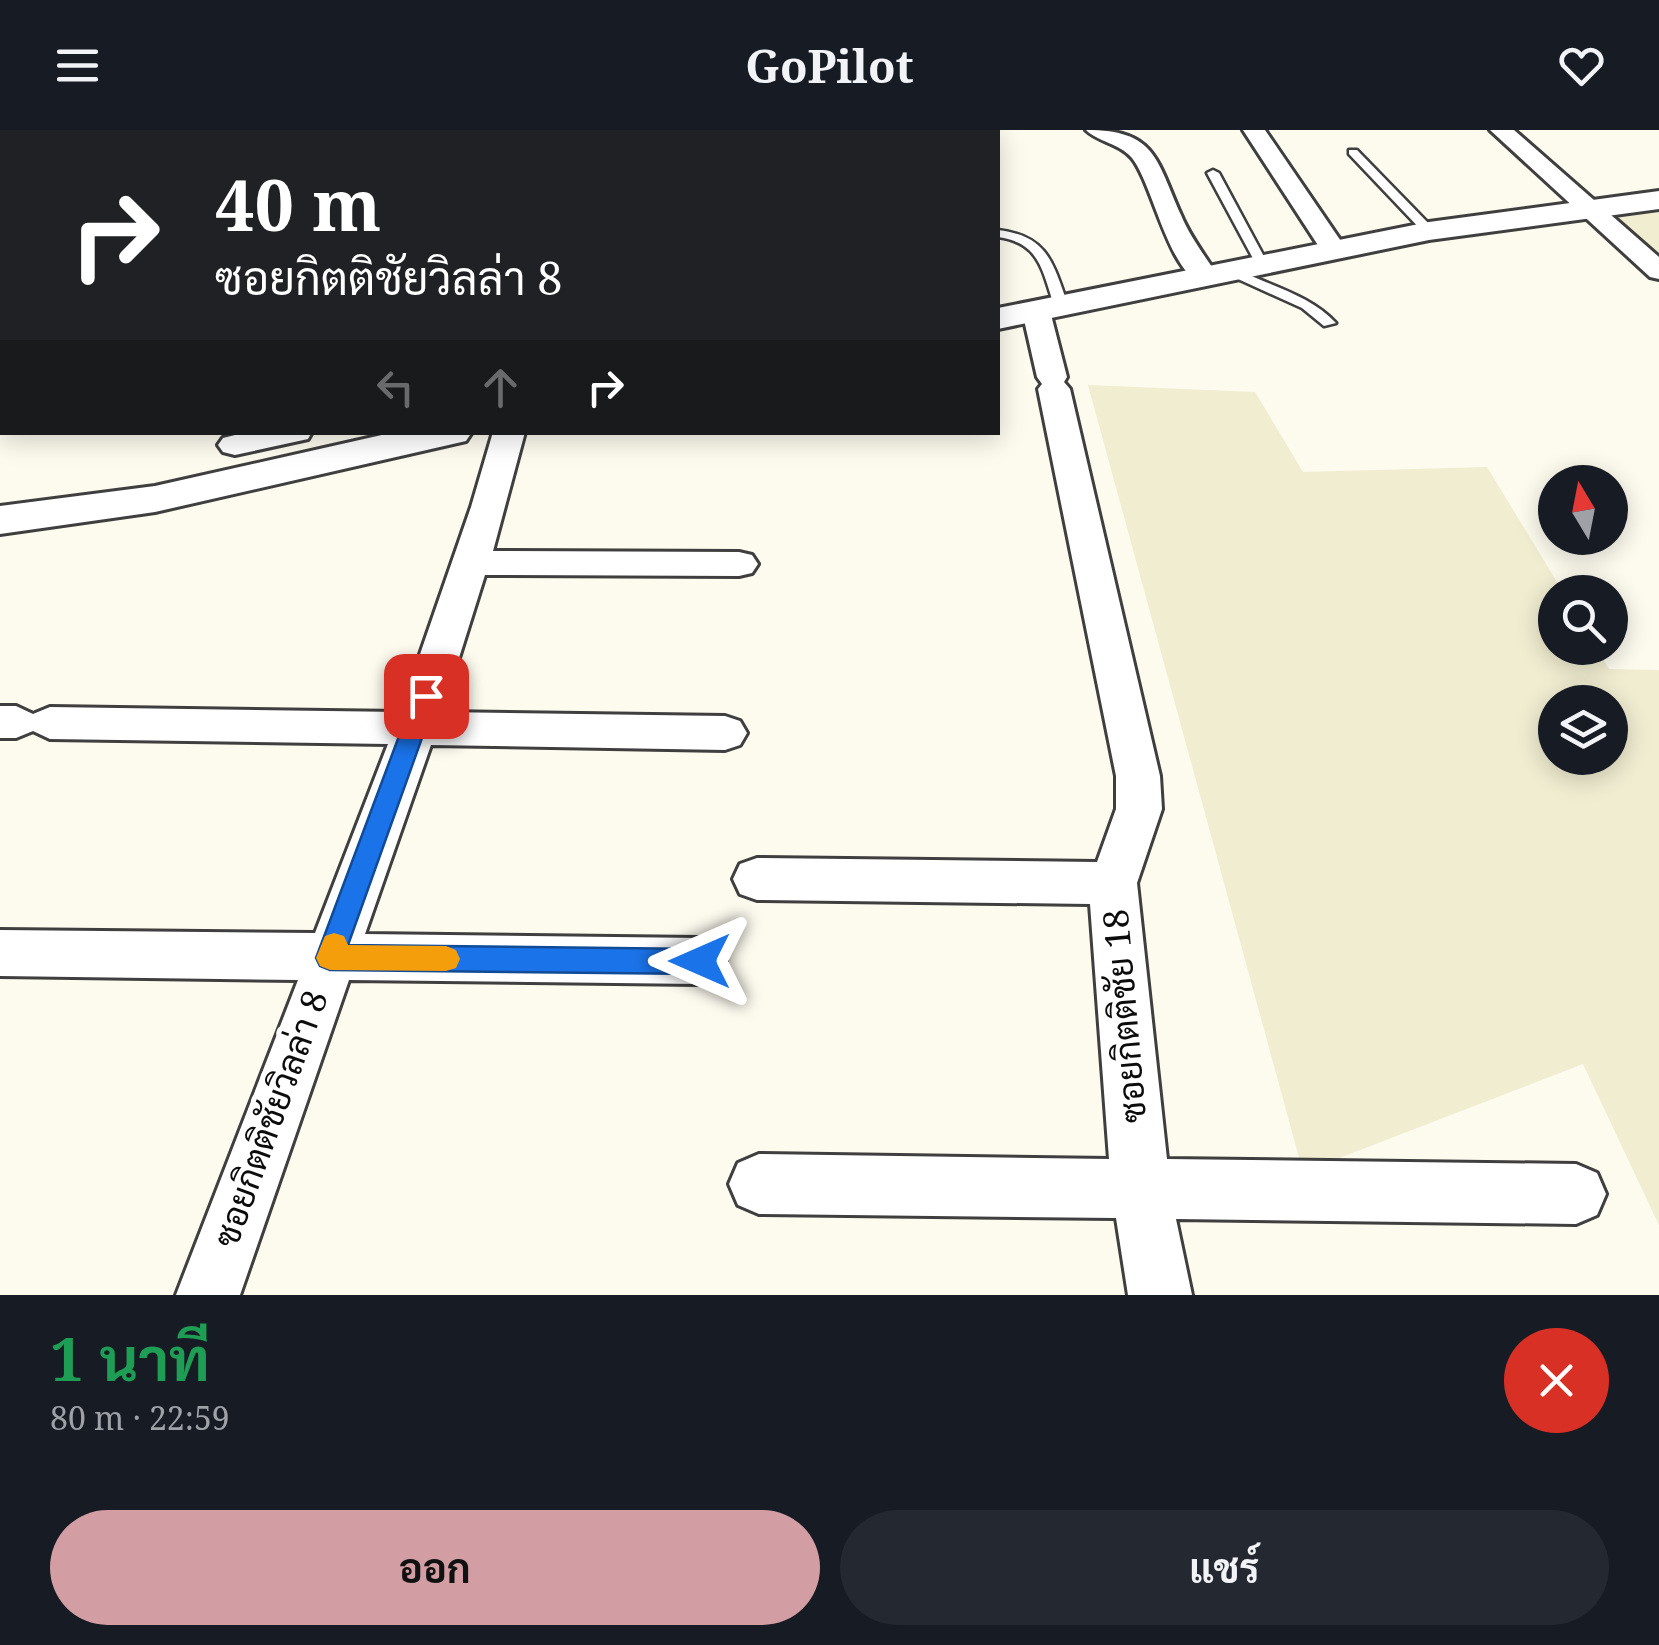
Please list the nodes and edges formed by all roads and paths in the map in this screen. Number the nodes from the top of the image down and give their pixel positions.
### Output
1 (1097, 130) edge
2 (1254, 130) edge
3 (1502, 130) edge
4 (1353, 152) dead end
5 (1212, 173) dead end
6 (1659, 200) edge
7 (1589, 206) junction
8 (1429, 231) junction
9 (1000, 234) edge
10 (1334, 250) junction
11 (1232, 270) junction
12 (1659, 271) edge
13 (1049, 308) junction
14 (1000, 319) edge
15 (1328, 323) dead end
16 (282, 435) edge
17 (439, 435) edge
18 (507, 435) edge
19 (235, 445) dead end
20 (0, 520) edge
21 (469, 562) junction
22 (739, 564) dead end
23 (22, 723) edge
24 (414, 730) junction
25 (724, 733) dead end
26 (757, 880) dead end
27 (1113, 883) junction
28 (0, 953) edge
29 (330, 958) junction
30 (700, 961) dead end
31 (759, 1184) dead end
32 (1142, 1191) junction
33 (1576, 1194) dead end
34 (208, 1295) edge
35 (1160, 1295) edge

1 - 11 street
2 - 10 street
3 - 7 street
4 - 8 lane
5 - 11 lane
6 - 7 street
7 - 8 street
7 - 12 street
8 - 10 street
9 - 13 lane
10 - 11 street
11 - 13 street
11 - 15 lane
13 - 14 street
13 - 27 street, ซอยกิตติชัย 18
16 - 19 street
17 - 20 street
18 - 21 street, ซอยกิตติชัยวิลล่า 8
21 - 22 street
21 - 24 street, ซอยกิตติชัยวิลล่า 8
23 - 24 street
24 - 25 street
24 - 29 street, ซอยกิตติชัยวิลล่า 8
26 - 27 street
27 - 32 street, ซอยกิตติชัย 18
28 - 29 street
29 - 30 street
29 - 34 street, ซอยกิตติชัยวิลล่า 8
31 - 32 street
32 - 33 street
32 - 35 street, ซอยกิตติชัย 18

